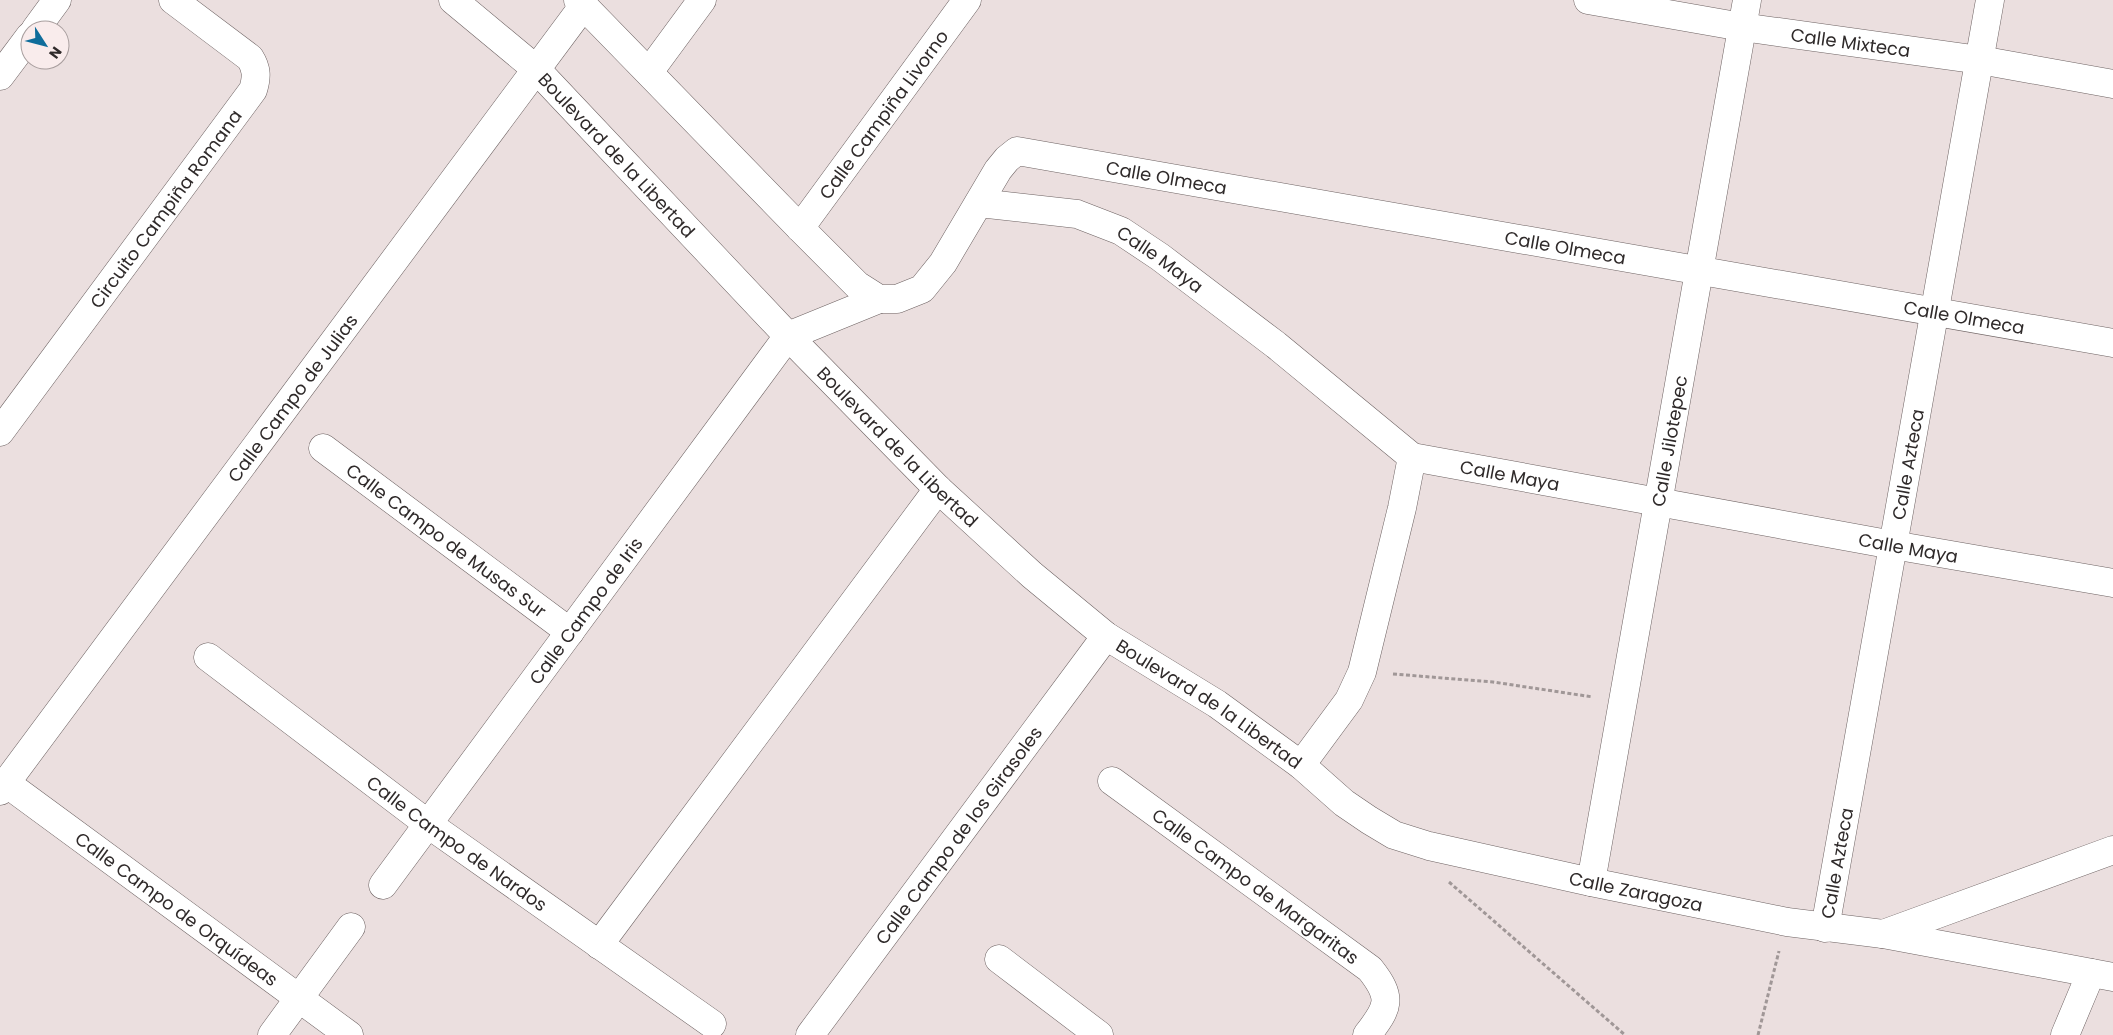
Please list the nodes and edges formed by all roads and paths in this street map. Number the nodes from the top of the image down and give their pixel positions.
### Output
1 (57, 0) edge
2 (173, 0) edge
3 (453, 0) edge
4 (702, 0) edge
5 (967, 0) edge
6 (1588, 0) edge
7 (1747, 0) edge
8 (1990, 0) edge
9 (581, 3) edge
10 (42, 20) edge
11 (1742, 27) junction
12 (20, 49) edge
13 (1980, 60) junction
14 (536, 69) junction
15 (649, 72) junction
16 (0, 76) edge
17 (2113, 84) edge
18 (979, 203) junction
19 (800, 228) junction
20 (1700, 271) junction
21 (879, 299) junction
22 (1935, 312) junction
23 (788, 336) junction
24 (2113, 343) edge
25 (0, 432) edge
26 (323, 448) dead end
27 (1412, 456) junction
28 (938, 489) junction
29 (1658, 502) junction
30 (1894, 545) junction
31 (2113, 583) edge
32 (570, 632) junction
33 (1106, 636) junction
34 (208, 657) dead end
35 (1362, 672) junction
36 (1623, 702) junction
37 (1302, 765) junction
38 (1112, 781) dead end
39 (3, 787) edge
40 (428, 824) junction
41 (1394, 835) joint
42 (2113, 850) edge
43 (1446, 880) dead end
44 (1591, 882) junction
45 (383, 885) dead end
46 (1787, 922) junction
47 (352, 927) dead end
48 (1826, 928) junction
49 (1882, 934) junction
50 (599, 945) junction
51 (999, 959) dead end
52 (2102, 975) edge
53 (299, 999) junction
54 (712, 1024) dead end
55 (272, 1035) edge
56 (348, 1035) edge
57 (810, 1035) edge
58 (1099, 1035) edge
59 (1368, 1035) edge
60 (1625, 1035) edge
61 (1758, 1035) edge
62 (2066, 1035) edge

1 - 10 street
2 - 25 street, Circuito Campiña Romana
3 - 14 street, Boulevard de la Libertad
4 - 15 street
5 - 19 street, Calle Campiña Livorno
6 - 11 street, Calle Mixteca
7 - 11 street, Calle Jilotepec
8 - 13 street, Calle Azteca
9 - 14 street, Calle Campo de Julias
9 - 15 street
11 - 13 street, Calle Mixteca
11 - 20 street, Calle Jilotepec
12 - 16 street
13 - 17 street, Calle Mixteca
13 - 22 street, Calle Azteca
14 - 23 street, Boulevard de la Libertad
14 - 39 street, Calle Campo de Julias
15 - 19 street
18 - 20 street, Calle Olmeca
18 - 21 street
18 - 27 street, Calle Maya
19 - 21 street
20 - 22 street, Calle Olmeca
20 - 29 street, Calle Jilotepec
21 - 23 street
22 - 24 street, Calle Olmeca
22 - 30 street, Calle Azteca
23 - 28 street, Boulevard de la Libertad
23 - 32 street, Calle Campo de Iris
26 - 32 street, Calle Campo de Musas Sur
27 - 29 street, Calle Maya
27 - 35 street
28 - 33 street, Boulevard de la Libertad
28 - 50 street
29 - 30 street, Calle Maya
29 - 36 street, Calle Jilotepec
30 - 31 street, Calle Maya
30 - 48 street, Calle Azteca
32 - 40 street, Calle Campo de Iris
33 - 37 street, Boulevard de la Libertad
33 - 57 street, Calle Campo de los Girasoles
34 - 40 street, Calle Campo de Nardos
35 - 36 path
35 - 37 street
36 - 44 street, Calle Jilotepec
37 - 41 street, Boulevard de la Libertad
38 - 59 street, Calle Campo de Margaritas
39 - 53 street, Calle Campo de Orquídeas
40 - 45 street, Calle Campo de Iris
40 - 50 street, Calle Campo de Nardos
41 - 44 street, Calle Zaragoza
42 - 49 street, Calle Zaragoza
43 - 60 path
44 - 46 street, Calle Zaragoza
46 - 48 street, Calle Zaragoza
46 - 61 path
47 - 53 street
48 - 49 street, Calle Zaragoza
49 - 52 street, Calle Zaragoza
50 - 54 street, Calle Campo de Nardos
51 - 58 street
52 - 62 street
53 - 55 street
53 - 56 street, Calle Campo de Orquídeas

